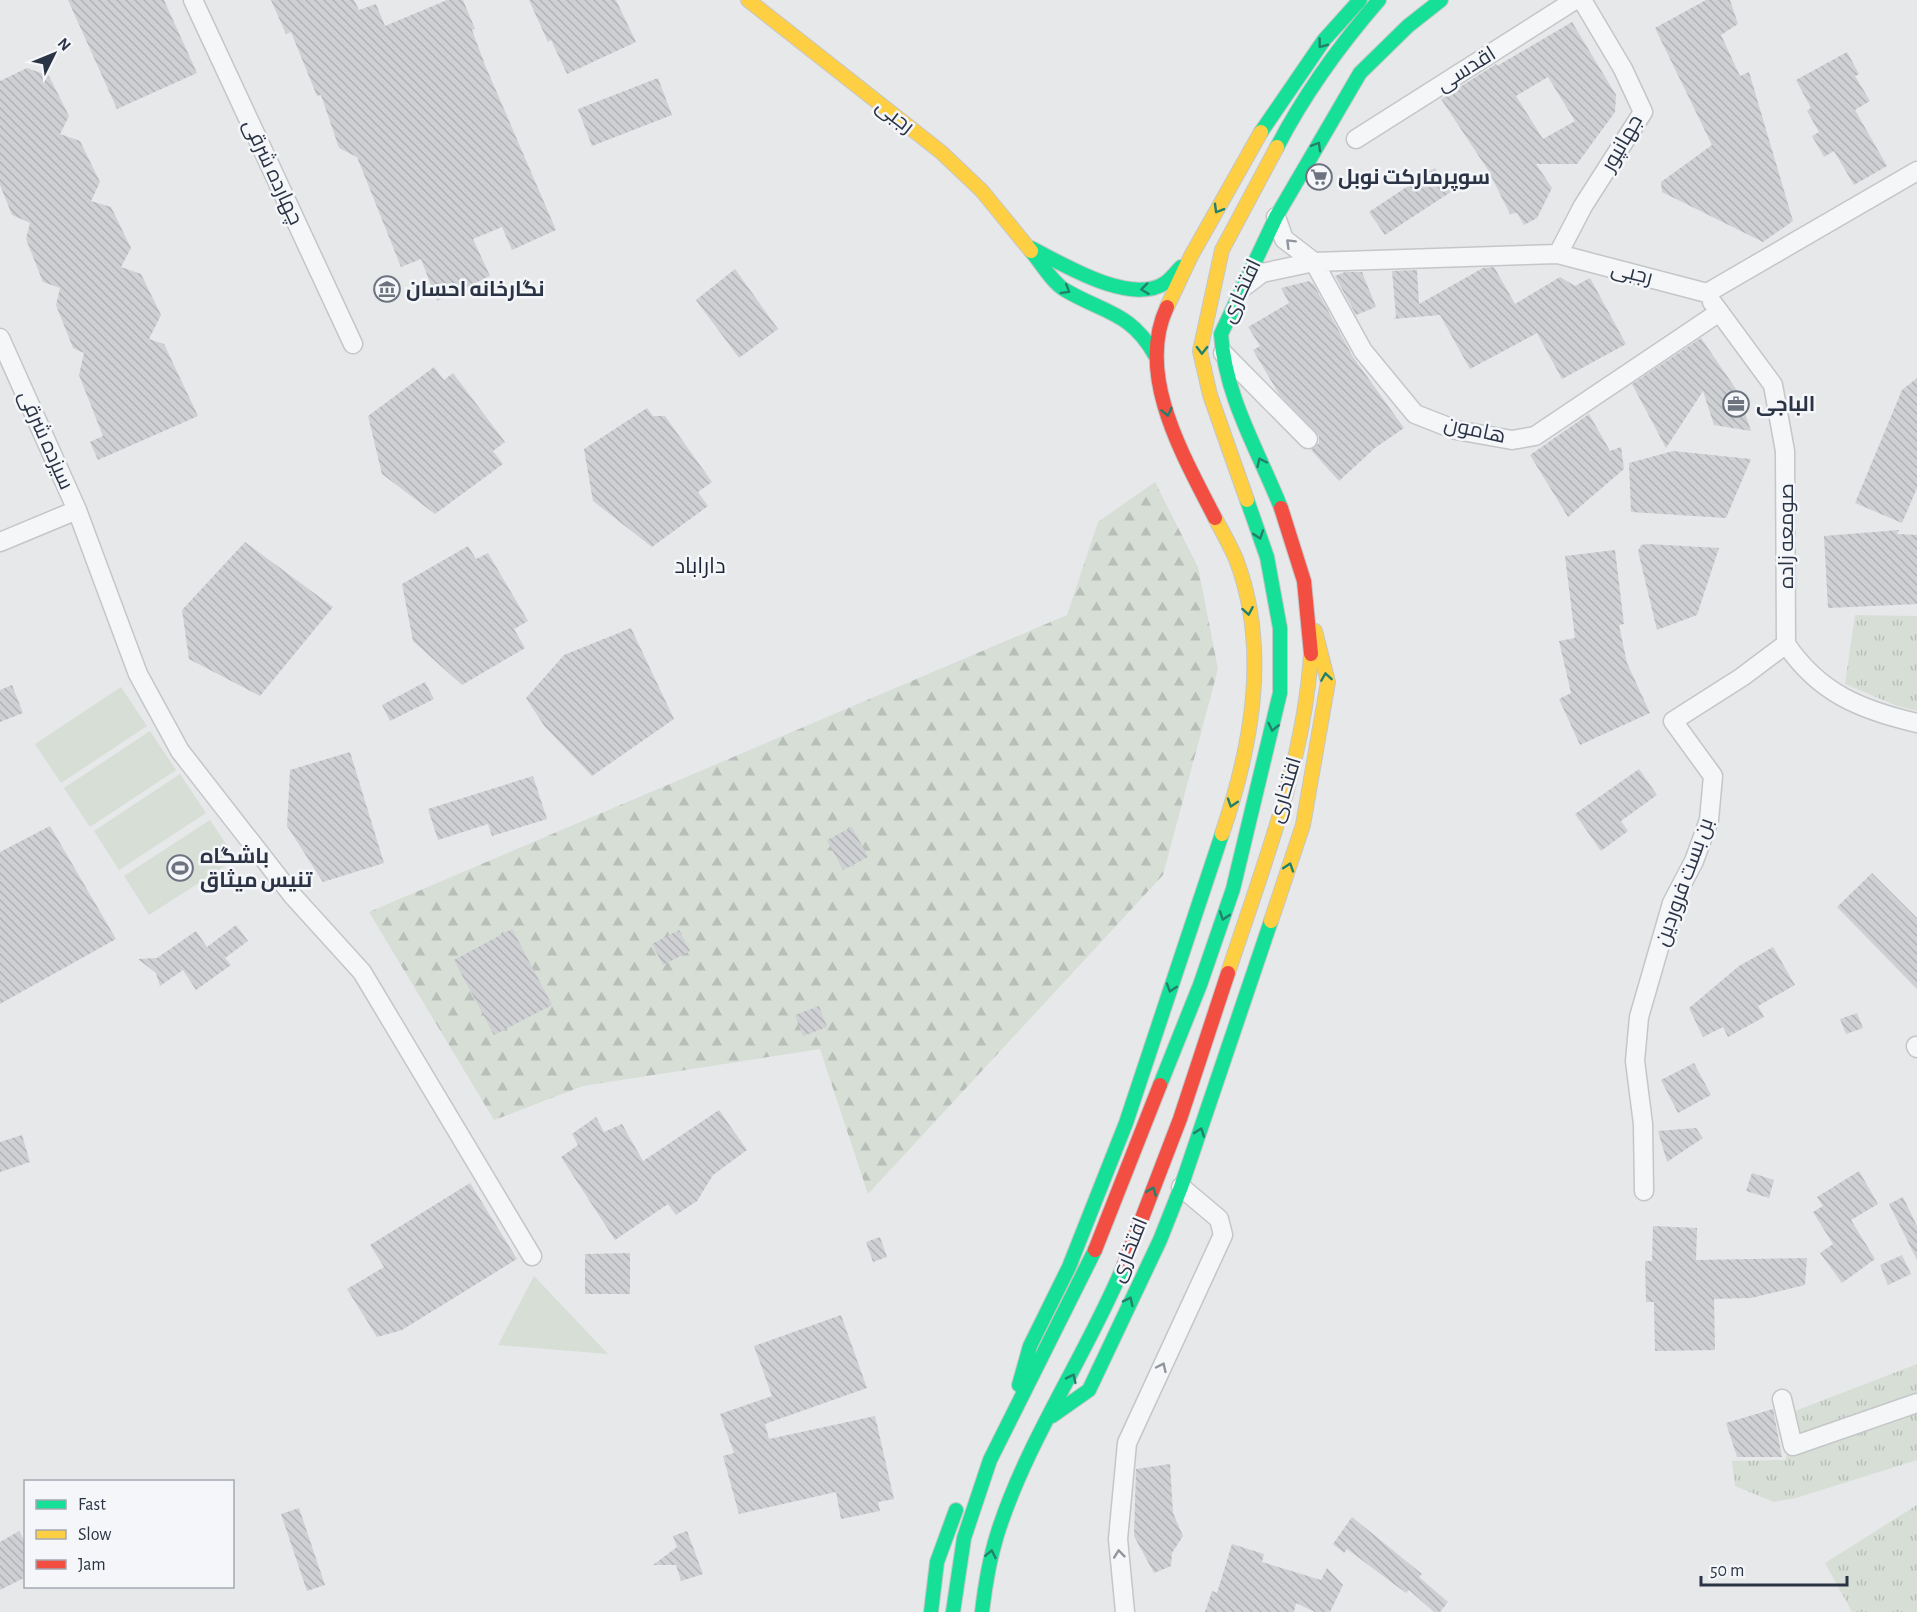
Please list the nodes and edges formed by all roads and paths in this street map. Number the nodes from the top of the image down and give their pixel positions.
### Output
1 (193, 0) edge
2 (748, 0) edge
3 (1360, 0) edge
4 (1379, 0) edge
5 (1441, 0) edge
6 (1575, 0) edge
7 (1582, 0) edge
8 (1356, 139) dead end
9 (1917, 171) edge
10 (1276, 217) junction
11 (1028, 247) junction
12 (1558, 254) junction
13 (1191, 256) junction
14 (1314, 262) junction
15 (1239, 290) junction
16 (1707, 293) junction
17 (1718, 313) junction
18 (0, 338) edge
19 (353, 344) dead end
20 (1221, 351) junction
21 (1155, 355) junction
22 (1308, 439) dead end
23 (77, 510) junction
24 (0, 542) edge
25 (1311, 614) junction
26 (1786, 644) junction
27 (1917, 723) edge
28 (1182, 1187) junction
29 (1644, 1191) dead end
30 (532, 1256) dead end
31 (1065, 1335) junction
32 (1089, 1342) junction
33 (1782, 1399) dead end
34 (1917, 1403) edge
35 (1010, 1416) junction
36 (1052, 1416) junction
37 (990, 1460) junction
38 (931, 1612) edge
39 (953, 1612) edge
40 (982, 1612) edge
41 (1125, 1612) edge

1 - 19 street, چهارده شرقی
2 - 11 main road, رجبی
3 -> 13 main road
4 -> 31 main road, افتخاری
10 -> 5 main road, افتخاری
6 - 8 street, اقدسی
7 - 12 street, جهانپور
9 - 16 street
14 -> 10 street
10 - 15 main road, افتخاری
13 -> 11 main road, رجبی
11 -> 21 main road, رجبی
12 - 14 street, رجبی
12 - 16 street, رجبی
13 - 21 main road
14 - 15 street, رجبی
14 - 17 street, هامون
15 - 20 main road, افتخاری
16 - 17 street, صومعه زاده
17 - 26 street, صومعه زاده
18 - 23 street, سیزده شرقی
20 - 22 street
25 -> 20 main road, افتخاری
21 -> 35 main road
23 - 24 street
23 - 30 street, سیزده شرقی
28 -> 25 main road
32 -> 25 main road, افتخاری
26 - 27 street
26 - 29 street, بن بست فروردین
36 -> 28 main road
41 -> 28 street
31 - 32 main road
31 - 35 main road, افتخاری
36 -> 32 main road, افتخاری
33 - 34 street
35 - 37 main road, افتخاری
40 -> 36 main road, افتخاری
37 - 38 main road
37 - 39 main road, افتخاری

